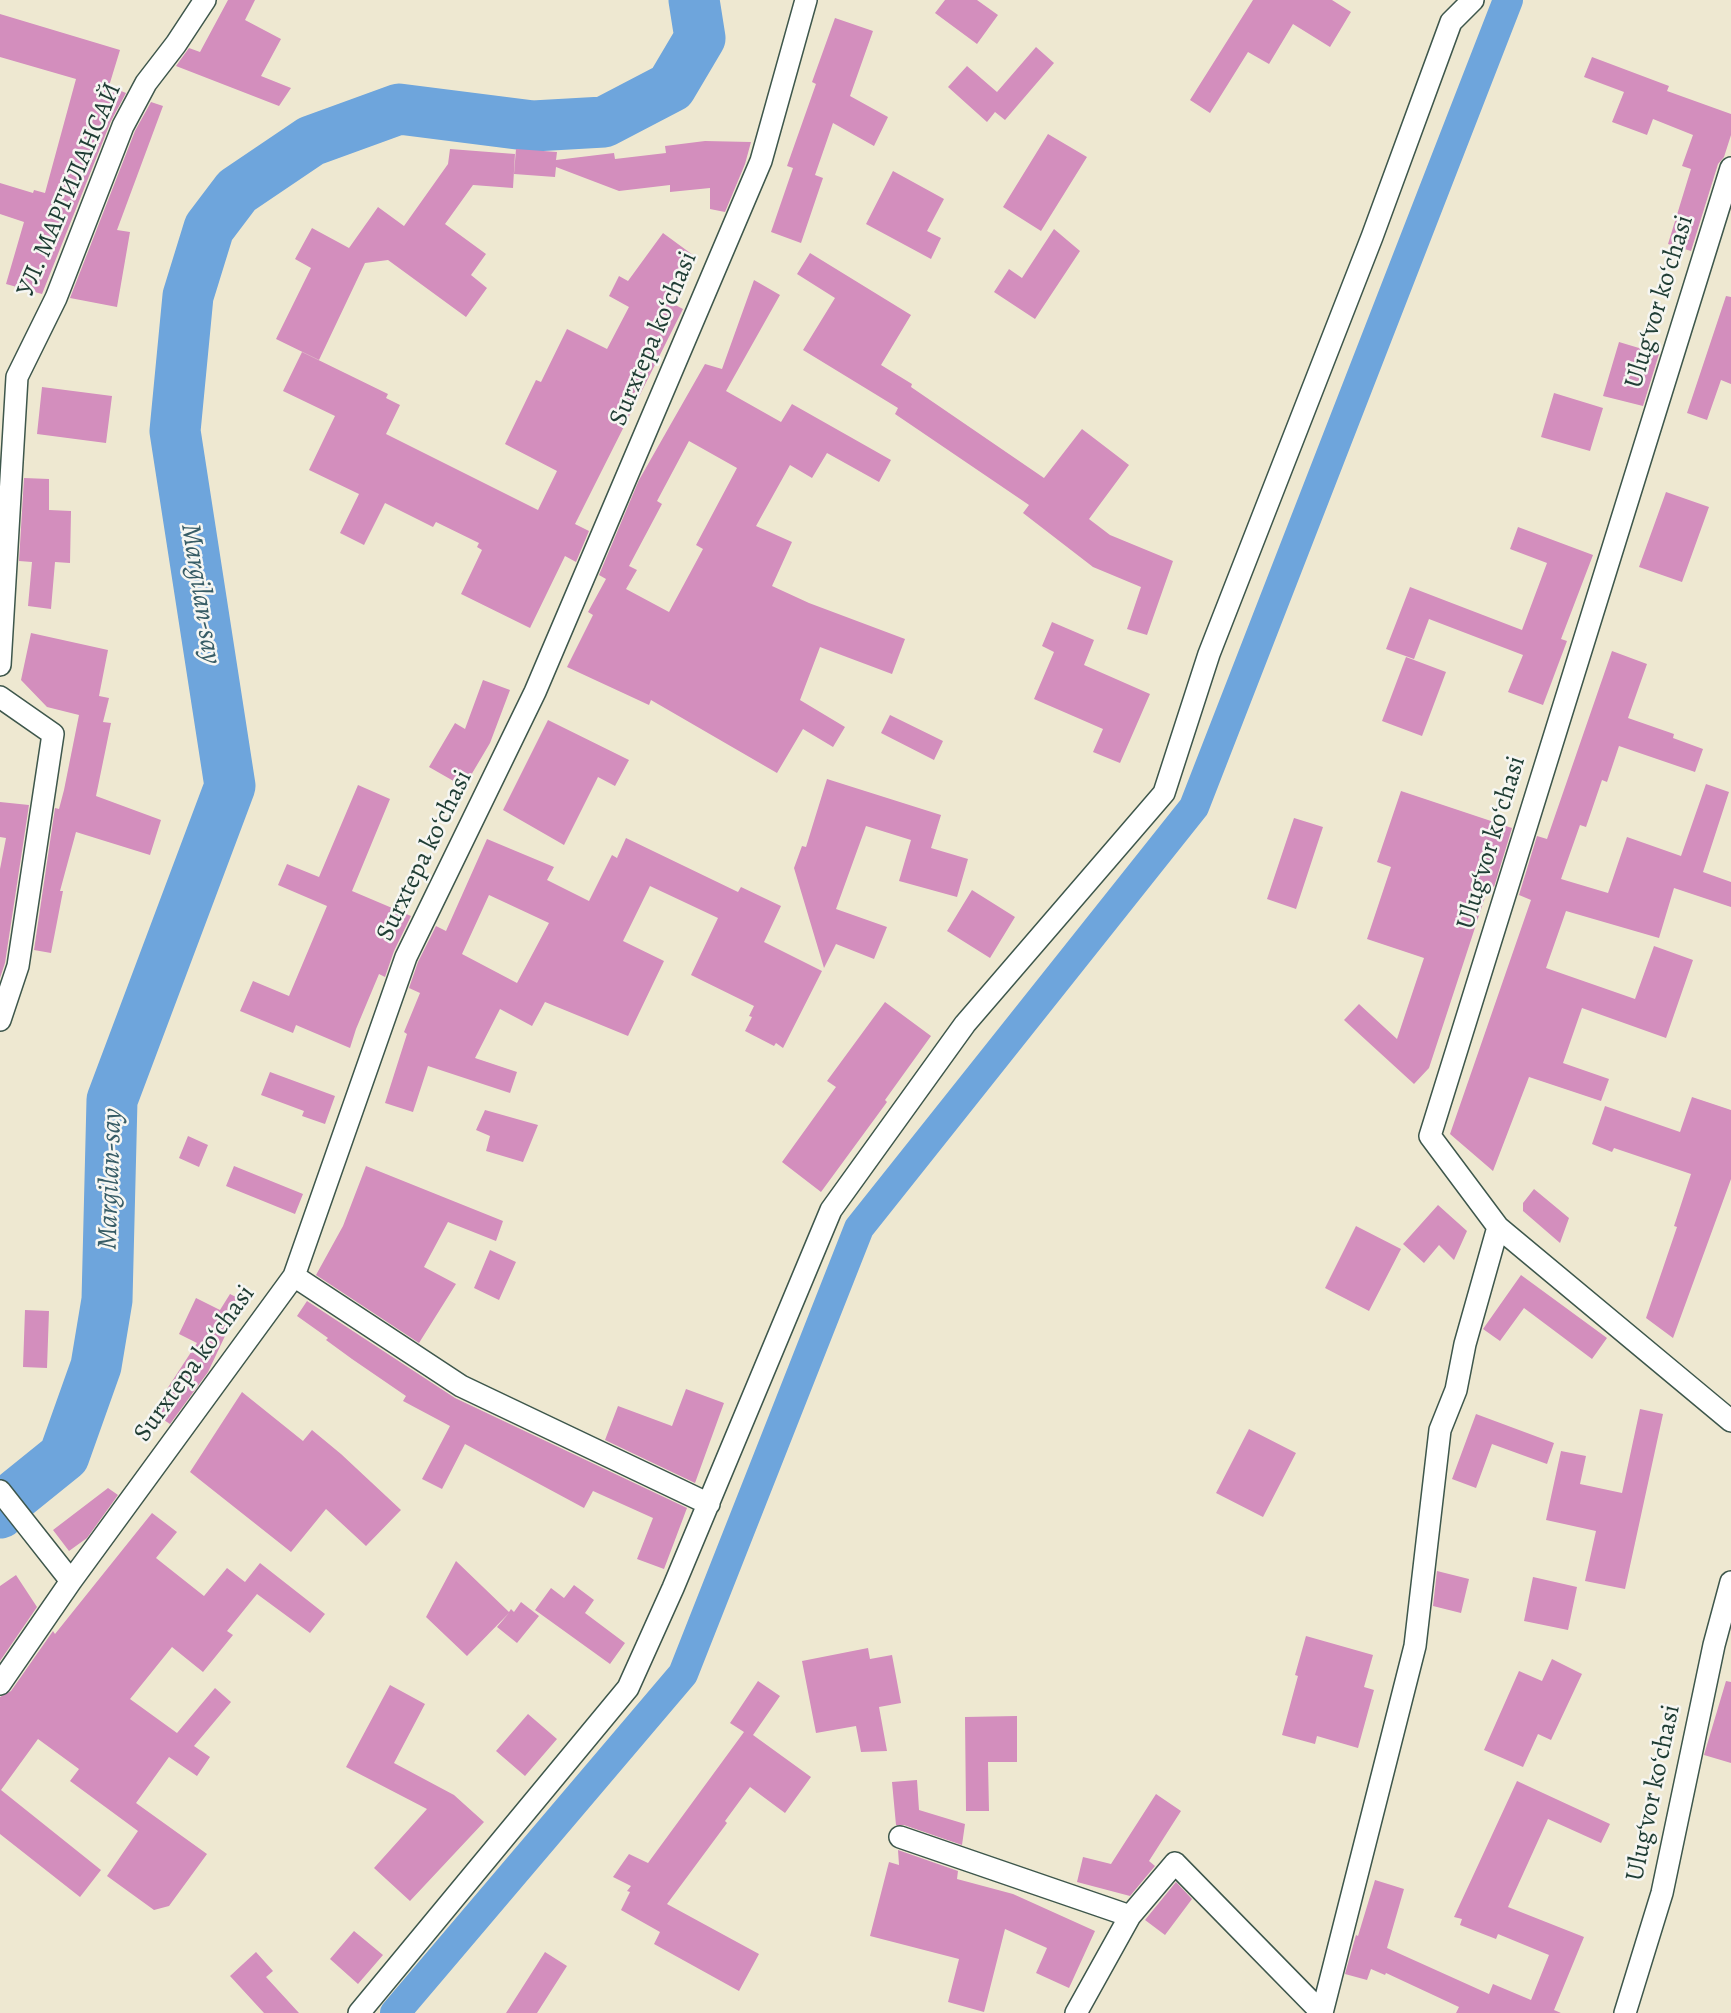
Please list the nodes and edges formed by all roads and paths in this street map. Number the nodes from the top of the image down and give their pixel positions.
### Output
1 (205, 0) edge
2 (806, 0) edge
3 (1473, 0) edge
4 (1731, 168) edge
5 (0, 665) edge
6 (0, 698) edge
7 (0, 1020) edge
8 (1498, 1227) junction
9 (294, 1276) junction
10 (1731, 1421) edge
11 (6, 1499) edge
12 (709, 1504) junction
13 (71, 1581) junction
14 (1731, 1582) edge
15 (0, 1684) edge
16 (900, 1837) dead end
17 (1130, 1916) junction
18 (359, 2013) edge
19 (1076, 2013) edge
20 (1625, 2013) edge

1 - 5 street, УЛ. МАРГИЛАНСАЙ
2 - 9 street, Surxtepa koʻchasi
3 - 12 street
4 - 8 street, Ulugʻvor koʻchasi
6 - 7 street
8 - 10 street, Ulugʻvor koʻchasi
8 - 17 street
9 - 12 street
9 - 13 street, Surxtepa koʻchasi
11 - 13 street
12 - 18 street
13 - 15 street, Surxtepa koʻchasi
14 - 20 street, Ulugʻvor koʻchasi
16 - 17 street
17 - 19 street

